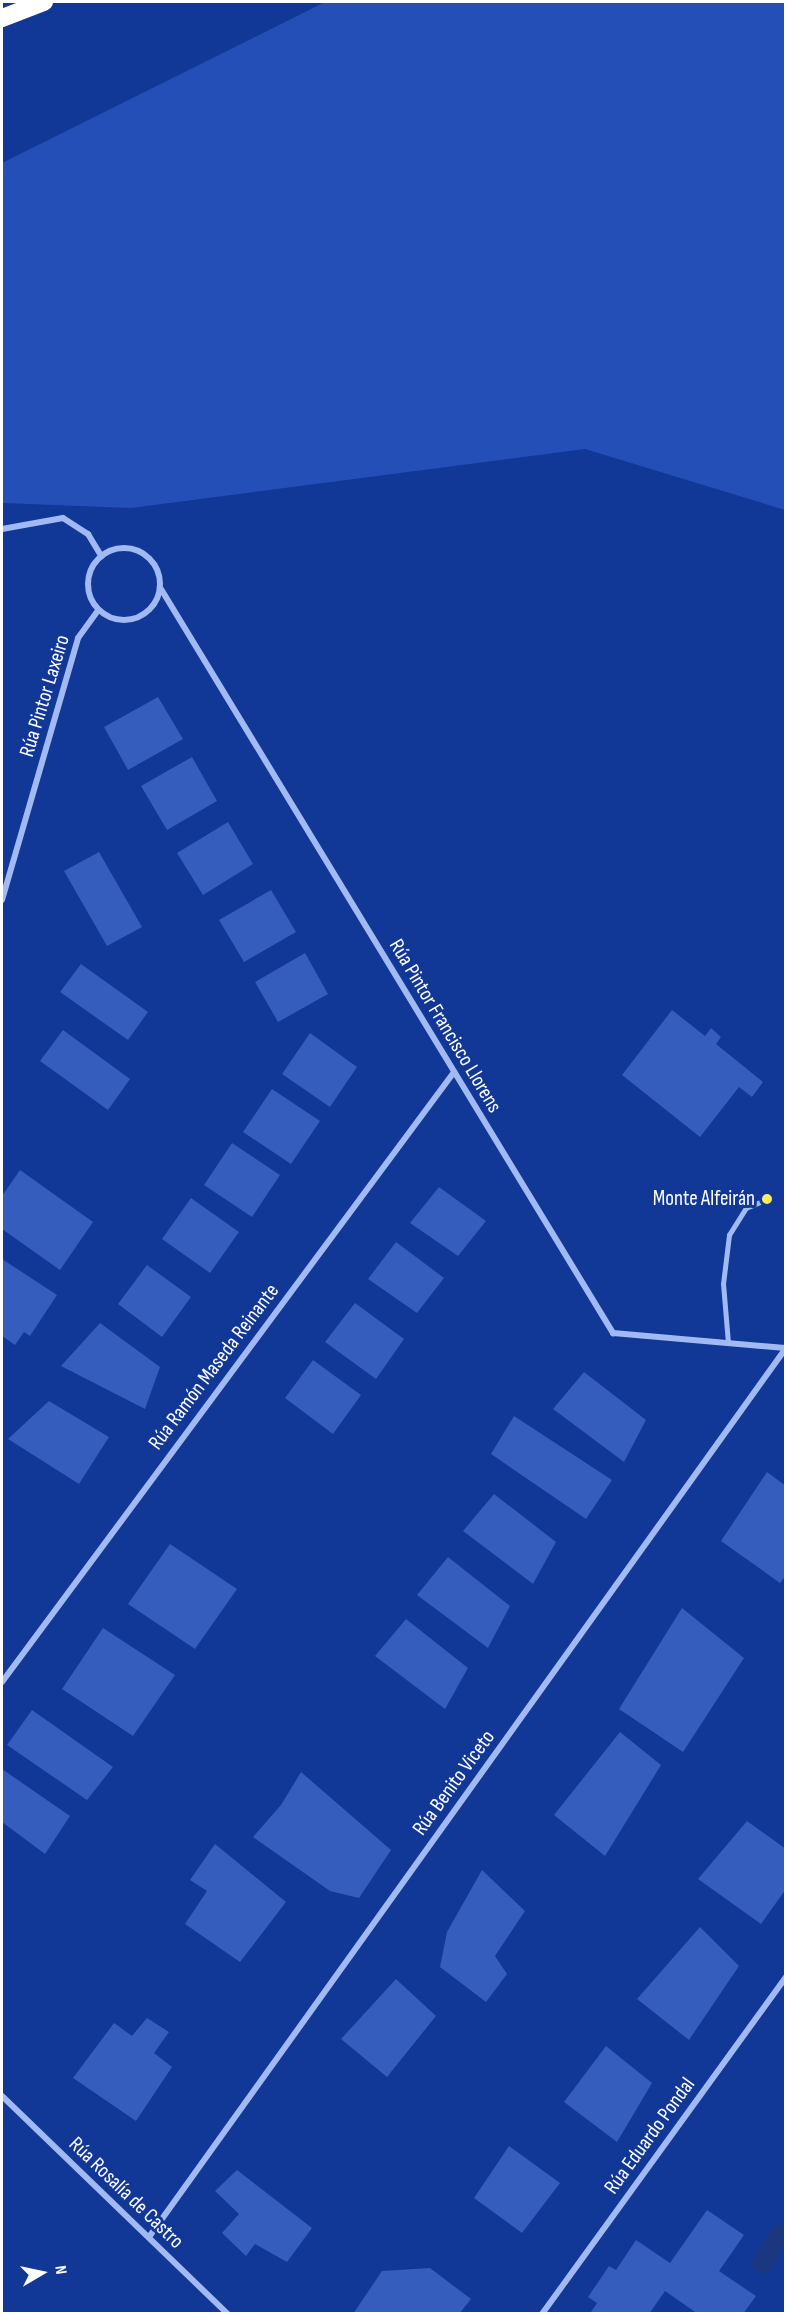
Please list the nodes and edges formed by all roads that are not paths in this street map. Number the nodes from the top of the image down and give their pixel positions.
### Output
1 (44, 2) edge
2 (2, 18) edge
3 (2, 528) edge
4 (101, 556) junction
5 (161, 589) junction
6 (98, 610) junction
7 (2, 900) edge
8 (454, 1072) junction
9 (767, 1199) dead end
10 (728, 1343) junction
11 (785, 1348) edge
12 (2, 1682) edge
13 (786, 1977) edge
14 (2, 2096) edge
15 (149, 2237) junction
16 (228, 2313) edge
17 (542, 2313) edge

1 - 2 highway
3 - 4 street
4 - 5 street
4 - 6 street
5 - 6 street
5 - 8 street, Rúa Pintor Francisco Llorens
6 - 7 street, Rúa Pintor Laxeiro
8 - 10 street, Rúa Pintor Francisco Llorens
8 - 12 street, Rúa Ramón Maseda Reinante
9 - 10 lane
10 - 11 street, Rúa Pintor Francisco Llorens
11 - 15 street, Rúa Benito Viceto
13 - 17 street, Rúa Eduardo Pondal
14 - 15 street, Rúa Rosalía de Castro
15 - 16 street, Rúa Rosalía de Castro

